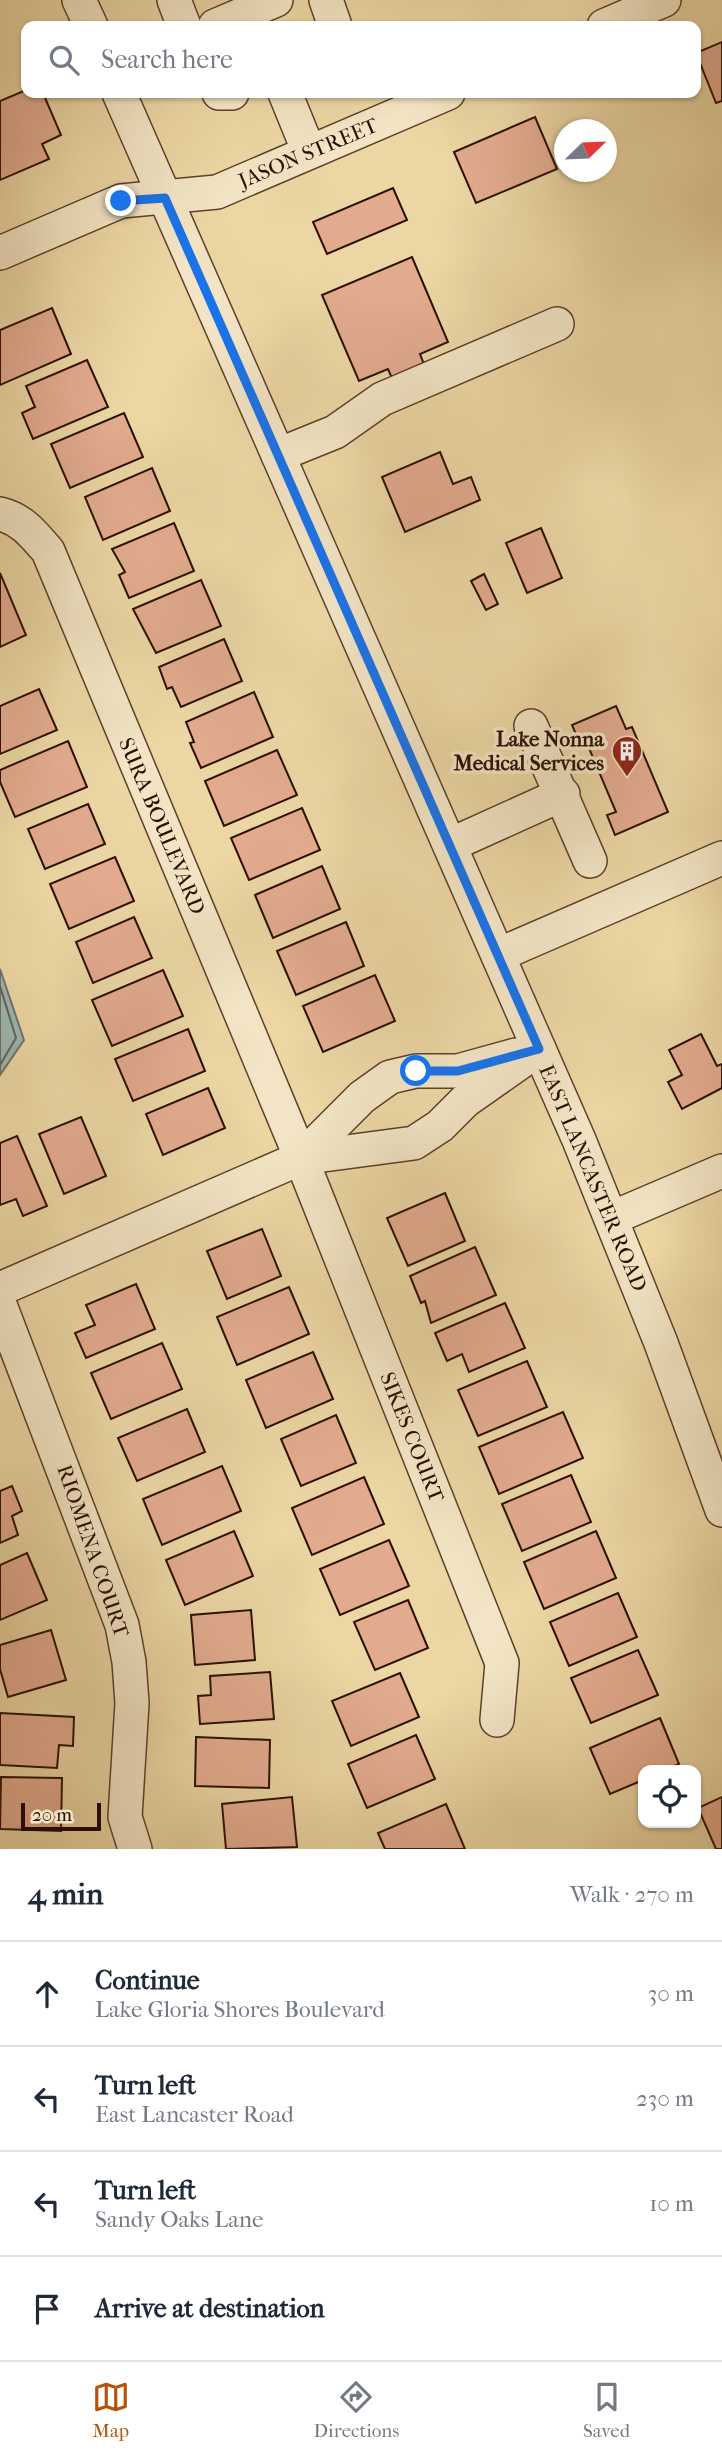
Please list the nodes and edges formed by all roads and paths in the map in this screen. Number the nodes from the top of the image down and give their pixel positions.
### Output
1 (79, 0) edge
2 (276, 0) edge
3 (326, 0) edge
4 (644, 4) edge
5 (89, 21) edge
6 (187, 21) edge
7 (333, 21) edge
8 (613, 21) edge
9 (121, 98) edge
10 (287, 98) edge
11 (436, 98) edge
12 (309, 152) junction
13 (165, 198) junction
14 (0, 253) edge
15 (558, 324) dead end
16 (278, 456) junction
17 (0, 513) edge
18 (531, 726) dead end
19 (563, 794) junction
20 (450, 845) junction
21 (722, 858) edge
22 (590, 861) dead end
23 (498, 955) junction
24 (539, 1049) junction
25 (362, 1097) junction
26 (383, 1148) junction
27 (301, 1157) junction
28 (722, 1171) edge
29 (612, 1218) junction
30 (0, 1289) edge
31 (0, 1305) edge
32 (722, 1510) edge
33 (497, 1720) dead end
34 (135, 1849) edge

1 - 5 street
2 - 6 street
3 - 7 street
4 - 8 street
9 - 13 street, EAST LANCASTER ROAD
10 - 12 street
11 - 12 street, JASON STREET
12 - 13 street, JASON STREET
13 - 14 street, JASON STREET
13 - 16 street, EAST LANCASTER ROAD
15 - 16 street
16 - 20 street, EAST LANCASTER ROAD
17 - 27 street, SURA BOULEVARD
18 - 19 street
19 - 20 street
19 - 22 street
20 - 23 street, EAST LANCASTER ROAD
21 - 23 street
23 - 24 street, EAST LANCASTER ROAD
24 - 25 street
24 - 26 street
24 - 29 street, EAST LANCASTER ROAD
25 - 26 street
25 - 27 street
26 - 27 street
27 - 30 street
27 - 33 street, SIKES COURT
28 - 29 street
29 - 32 street, EAST LANCASTER ROAD
31 - 34 street, RIOMENA COURT

